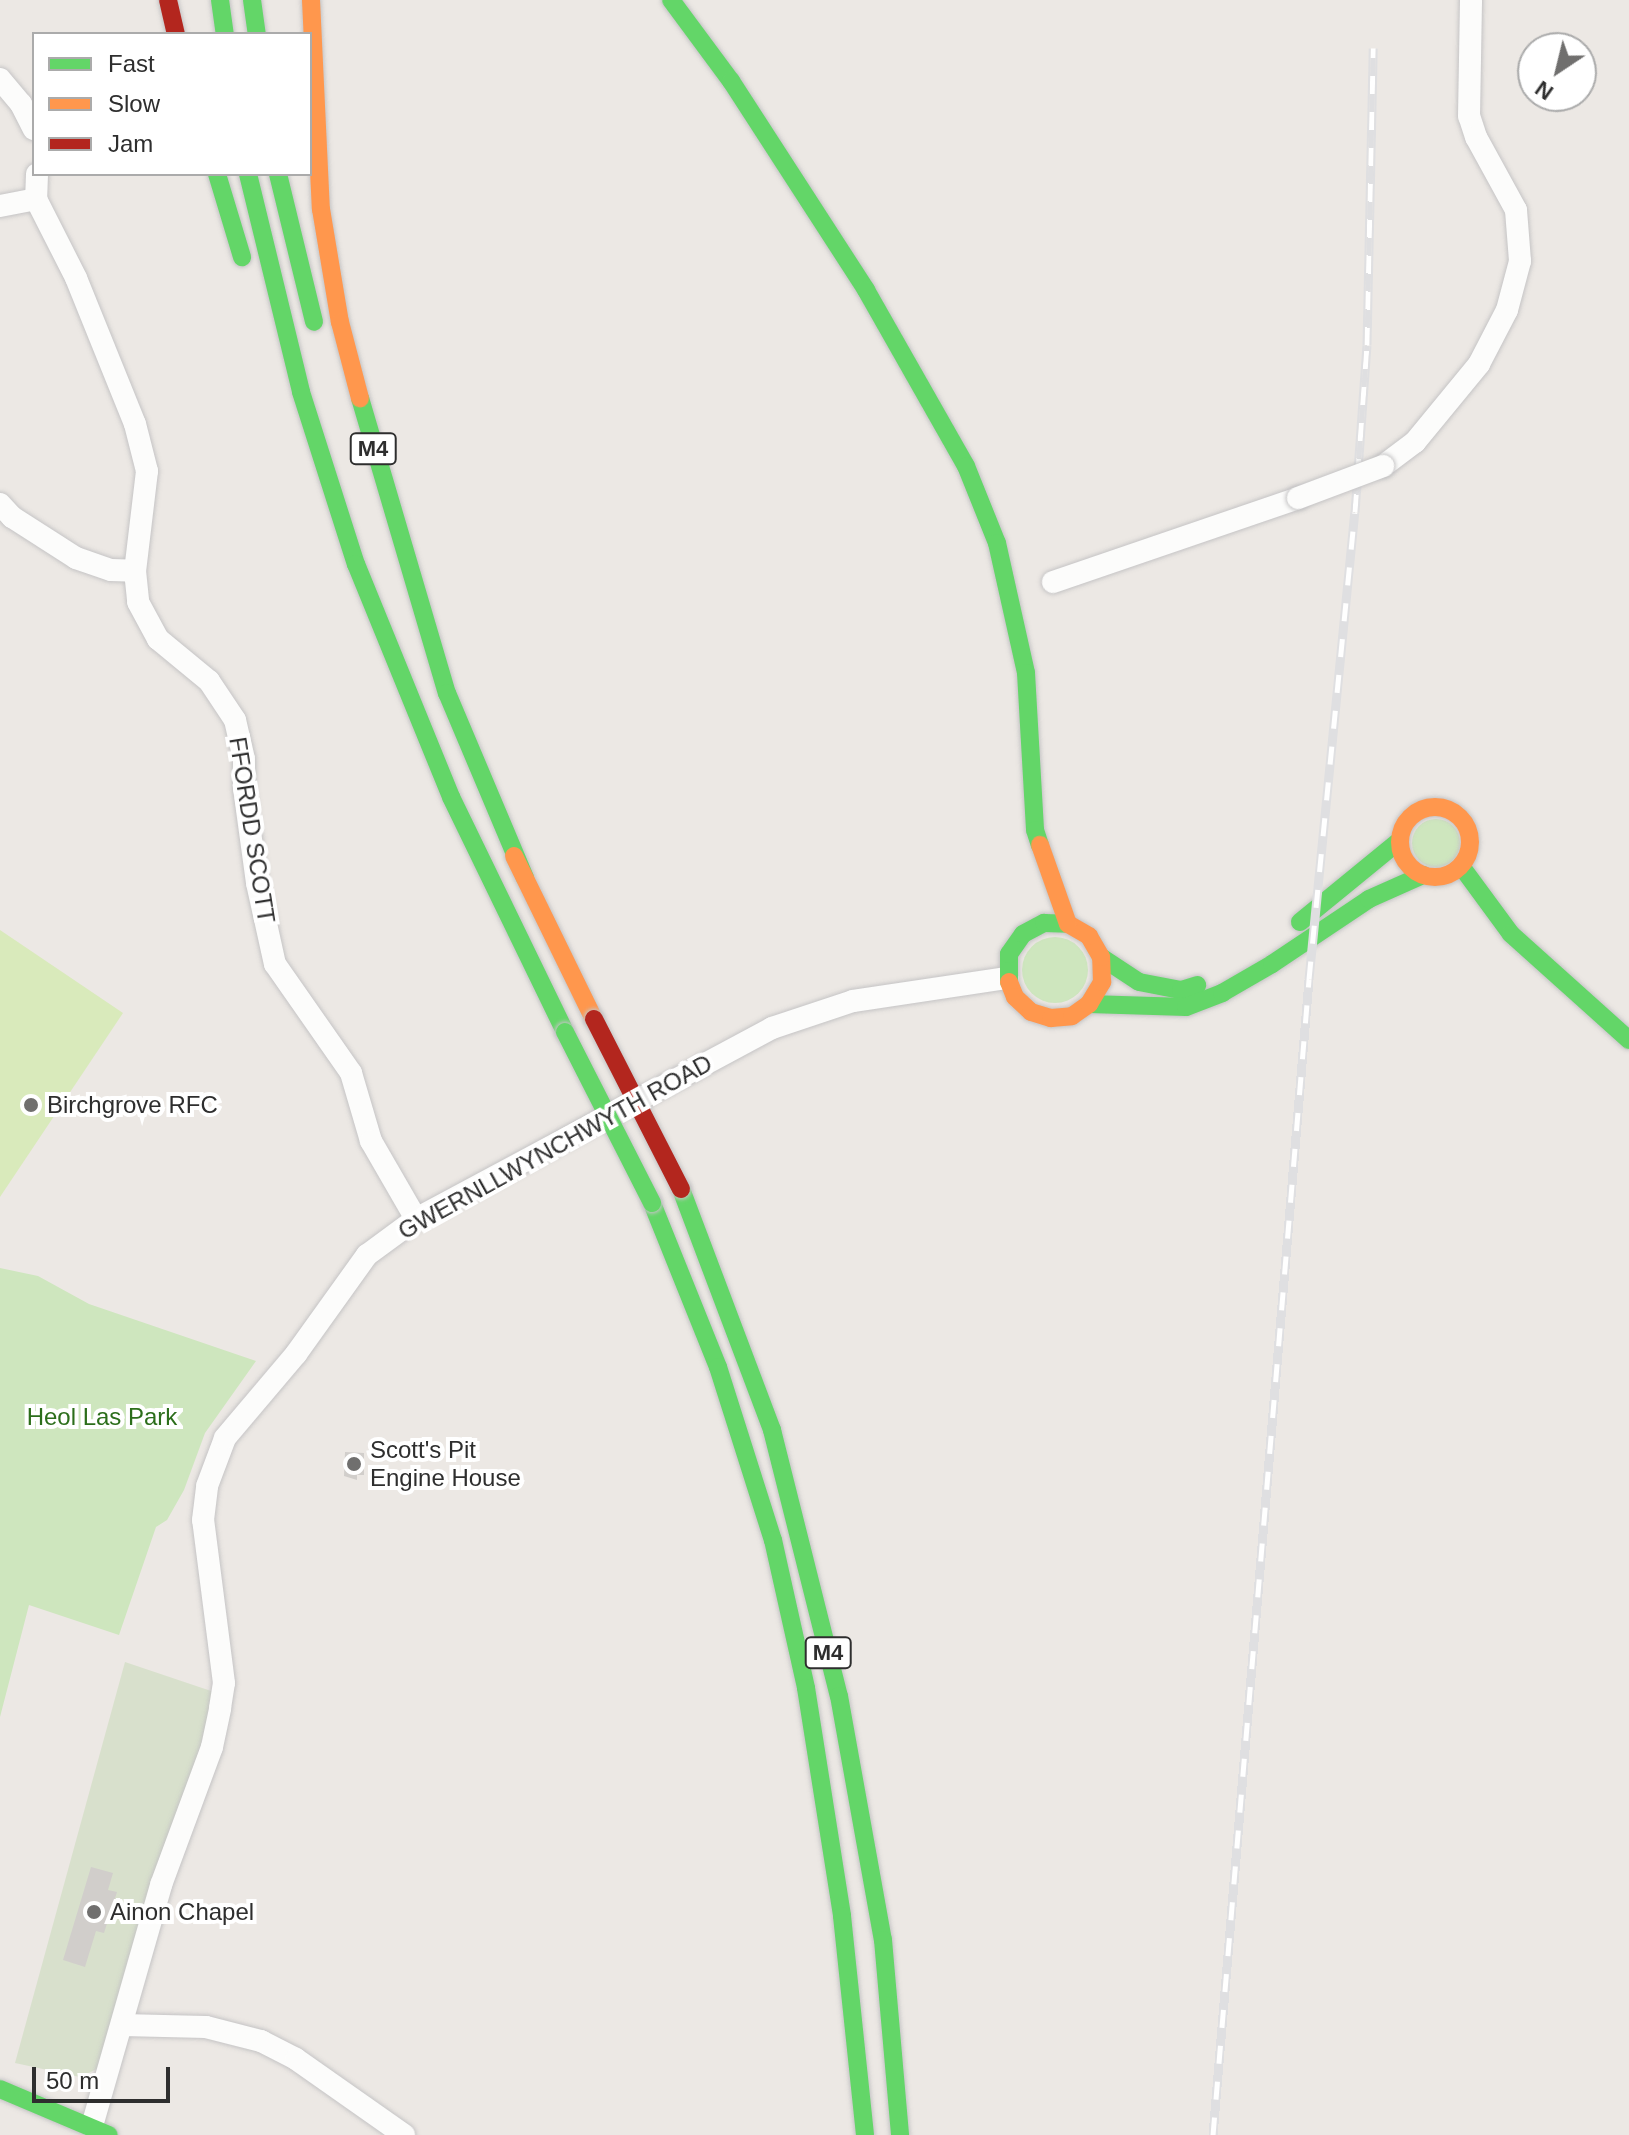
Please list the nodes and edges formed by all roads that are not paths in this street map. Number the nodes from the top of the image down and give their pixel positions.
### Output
1 (168, 0) edge
2 (220, 0) edge
3 (252, 0) edge
4 (311, 0) edge
5 (671, 0) edge
6 (1471, 0) edge
7 (176, 32) edge
8 (225, 32) edge
9 (257, 32) edge
10 (0, 79) edge
11 (32, 125) edge
12 (37, 176) edge
13 (218, 176) edge
14 (248, 176) edge
15 (278, 176) edge
16 (36, 199) junction
17 (0, 206) edge
18 (249, 280) dead end
19 (267, 335) dead end
20 (318, 339) dead end
21 (330, 488) junction
22 (0, 504) edge
23 (135, 571) junction
24 (391, 573) dead end
25 (1053, 582) dead end
26 (1399, 841) junction
27 (1461, 866) junction
28 (1423, 875) junction
29 (525, 878) junction
30 (1068, 924) junction
31 (1101, 957) junction
32 (1007, 978) junction
33 (1089, 1004) junction
34 (1629, 1040) edge
35 (416, 1219) junction
36 (122, 2025) junction
37 (0, 2089) edge
38 (100, 2130) edge
39 (404, 2135) edge
40 (865, 2135) edge
41 (900, 2135) edge

1 - 7 main road
2 - 8 main road
3 - 9 main road
4 - 29 main road, M4
5 - 30 main road
6 - 25 street, bridge
10 - 11 street
12 - 16 street, FFORDD SCOTT
13 - 18 main road
14 - 21 main road, M4
15 - 20 main road
16 - 17 street
16 - 23 street, FFORDD SCOTT
19 - 21 main road, M4
21 - 40 main road, M4, bridge
22 - 23 street
23 - 35 street, FFORDD SCOTT
24 - 29 main road, M4
26 - 27 main road
26 - 28 main road
26 - 31 main road
27 - 28 main road
27 - 34 main road
28 - 33 main road
29 - 41 main road, M4, bridge
30 - 31 main road
30 - 32 main road
31 - 33 main road
32 - 33 main road
32 - 35 street, GWERNLLWYNCHWYTH ROAD
35 - 36 street, GWERNLLWYNCHWYTH ROAD
36 - 38 street, GWERNLLWYNCHWYTH ROAD
36 - 39 street
37 - 38 main road

